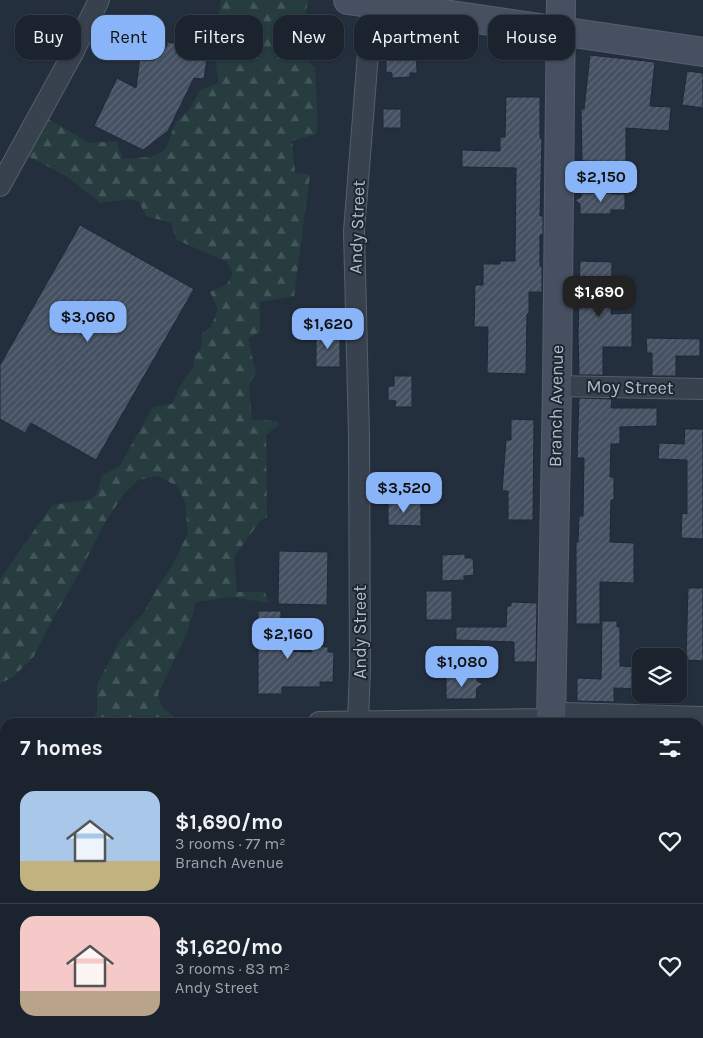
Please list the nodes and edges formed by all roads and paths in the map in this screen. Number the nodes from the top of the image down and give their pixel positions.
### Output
1 (99, 0) edge
2 (561, 0) edge
3 (360, 2) edge
4 (561, 15) edge
5 (488, 20) edge
6 (575, 32) edge
7 (703, 52) edge
8 (561, 60) edge
9 (0, 186) edge
10 (558, 386) junction
11 (703, 389) edge
12 (703, 717) edge
13 (358, 718) edge
14 (551, 718) edge
15 (555, 718) edge

1 - 9 street
2 - 4 main road, Branch Avenue
3 - 5 main road
3 - 13 street, Andy Street
6 - 7 main road
8 - 10 main road, Branch Avenue
10 - 11 street, Moy Street
10 - 14 main road, Branch Avenue
12 - 15 street

